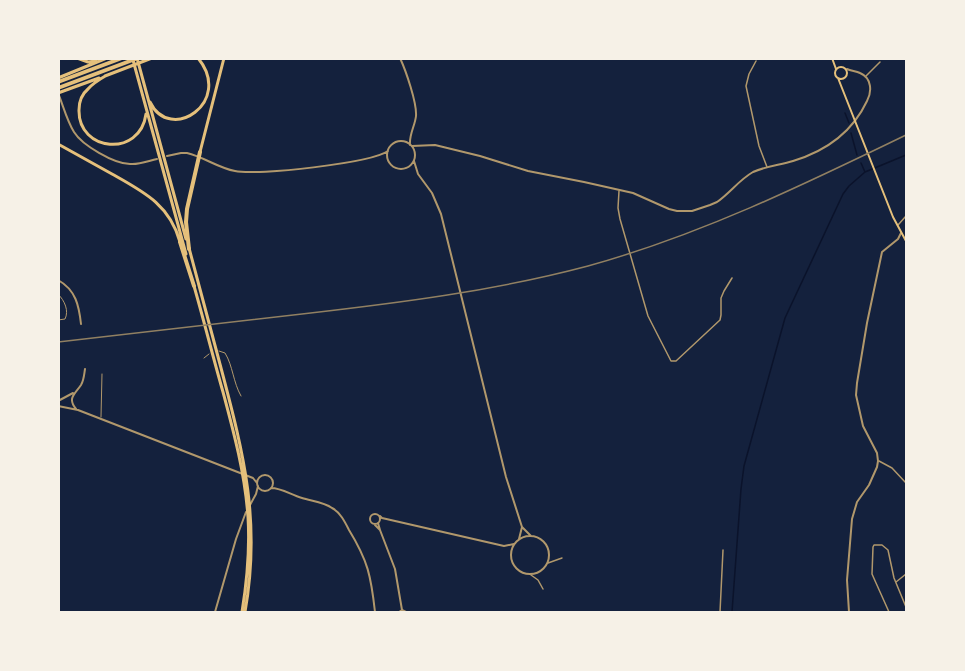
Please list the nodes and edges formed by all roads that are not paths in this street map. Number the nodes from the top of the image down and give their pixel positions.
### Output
1 (77, 58) edge
2 (107, 58) edge
3 (122, 58) edge
4 (136, 58) edge
5 (152, 58) edge
6 (198, 58) edge
7 (224, 58) edge
8 (400, 58) edge
9 (832, 58) edge
10 (101, 61) junction
11 (756, 61) dead end
12 (880, 62) dead end
13 (838, 68) junction
14 (847, 69) junction
15 (138, 72) junction
16 (854, 72) junction
17 (107, 75) junction
18 (847, 76) junction
19 (866, 77) junction
20 (840, 79) junction
21 (58, 80) edge
22 (58, 88) edge
23 (59, 94) edge
24 (146, 94) junction
25 (146, 106) junction
26 (410, 135) junction
27 (404, 141) junction
28 (58, 144) edge
29 (411, 145) junction
30 (422, 146) junction
31 (388, 151) junction
32 (200, 152) joint
33 (415, 153) junction
34 (166, 156) dead end
35 (374, 157) junction
36 (157, 159) dead end
37 (388, 161) junction
38 (414, 161) junction
39 (767, 167) junction
40 (405, 168) junction
41 (418, 174) junction
42 (619, 190) junction
43 (906, 216) edge
44 (897, 226) junction
45 (901, 237) junction
46 (184, 241) junction
47 (906, 241) edge
48 (189, 248) joint
49 (732, 278) dead end
50 (58, 280) edge
51 (194, 286) joint
52 (58, 294) edge
53 (58, 320) edge
54 (81, 324) dead end
55 (204, 358) dead end
56 (85, 369) dead end
57 (102, 374) dead end
58 (75, 392) junction
59 (241, 396) dead end
60 (58, 401) edge
61 (58, 406) edge
62 (78, 410) junction
63 (101, 419) junction
64 (232, 419) junction
65 (878, 460) junction
66 (260, 477) junction
67 (253, 478) junction
68 (245, 479) junction
69 (906, 483) edge
70 (273, 484) junction
71 (258, 485) junction
72 (271, 488) junction
73 (279, 489) junction
74 (263, 490) junction
75 (256, 494) junction
76 (380, 516) junction
77 (392, 520) junction
78 (379, 522) junction
79 (373, 523) junction
80 (522, 527) junction
81 (380, 530) junction
82 (531, 536) junction
83 (519, 539) junction
84 (514, 544) junction
85 (504, 546) junction
86 (723, 550) dead end
87 (511, 553) junction
88 (562, 558) dead end
89 (548, 563) junction
90 (531, 574) junction
91 (906, 574) edge
92 (896, 582) junction
93 (543, 589) dead end
94 (906, 607) edge
95 (214, 612) edge
96 (243, 612) edge
97 (375, 612) edge
98 (402, 612) edge
99 (720, 612) edge
100 (849, 612) edge
101 (889, 612) edge

1 - 10 highway
2 - 10 highway
3 - 21 highway
4 - 15 highway
4 - 22 highway
5 - 17 highway
6 - 24 highway
7 - 32 highway
8 - 26 street
9 - 13 main road
10 - 21 highway
11 - 39 street
12 - 19 street
13 - 14 main road
13 - 20 main road
14 - 16 street
14 - 18 main road
15 - 24 highway
15 - 25 highway
16 - 18 street
16 - 19 street
17 - 23 highway
17 - 25 highway
18 - 20 main road
19 - 39 street
20 - 44 main road
23 - 36 street
24 - 46 highway
25 - 46 highway
26 - 27 street
26 - 29 street
27 - 29 street
27 - 31 street
28 - 46 highway
29 - 30 street
29 - 33 street
30 - 33 street
30 - 42 street
31 - 35 street
31 - 37 street
32 - 46 highway
33 - 38 street
34 - 35 street
35 - 37 street
37 - 40 street
38 - 40 street
38 - 41 street
39 - 42 street
40 - 41 street
41 - 80 street
42 - 49 street
43 - 44 street
44 - 45 main road
45 - 47 main road
45 - 65 street
46 - 48 highway
46 - 51 highway
48 - 64 highway
50 - 54 street
51 - 64 highway
52 - 53 lane
55 - 59 lane
56 - 58 street
57 - 63 lane
58 - 60 street
58 - 62 street
61 - 62 street
62 - 63 street
63 - 67 street
64 - 68 highway
65 - 69 street
65 - 100 street
66 - 67 street
66 - 70 street
66 - 71 street
67 - 71 street
68 - 96 highway
68 - 96 highway
70 - 72 street
70 - 73 street
71 - 74 street
71 - 75 street
72 - 73 street
72 - 74 street
73 - 97 street
74 - 75 street
75 - 95 street
76 - 77 street
76 - 78 street
76 - 79 street
77 - 78 street
77 - 85 street
78 - 79 street
78 - 81 street
79 - 81 street
80 - 82 street
80 - 83 street
81 - 98 street
82 - 83 street
82 - 89 street
83 - 84 street
84 - 85 street
84 - 87 street
85 - 87 street
86 - 99 street
87 - 90 street
88 - 89 street
89 - 90 street
90 - 93 street
91 - 92 street
92 - 94 street
92 - 101 street

